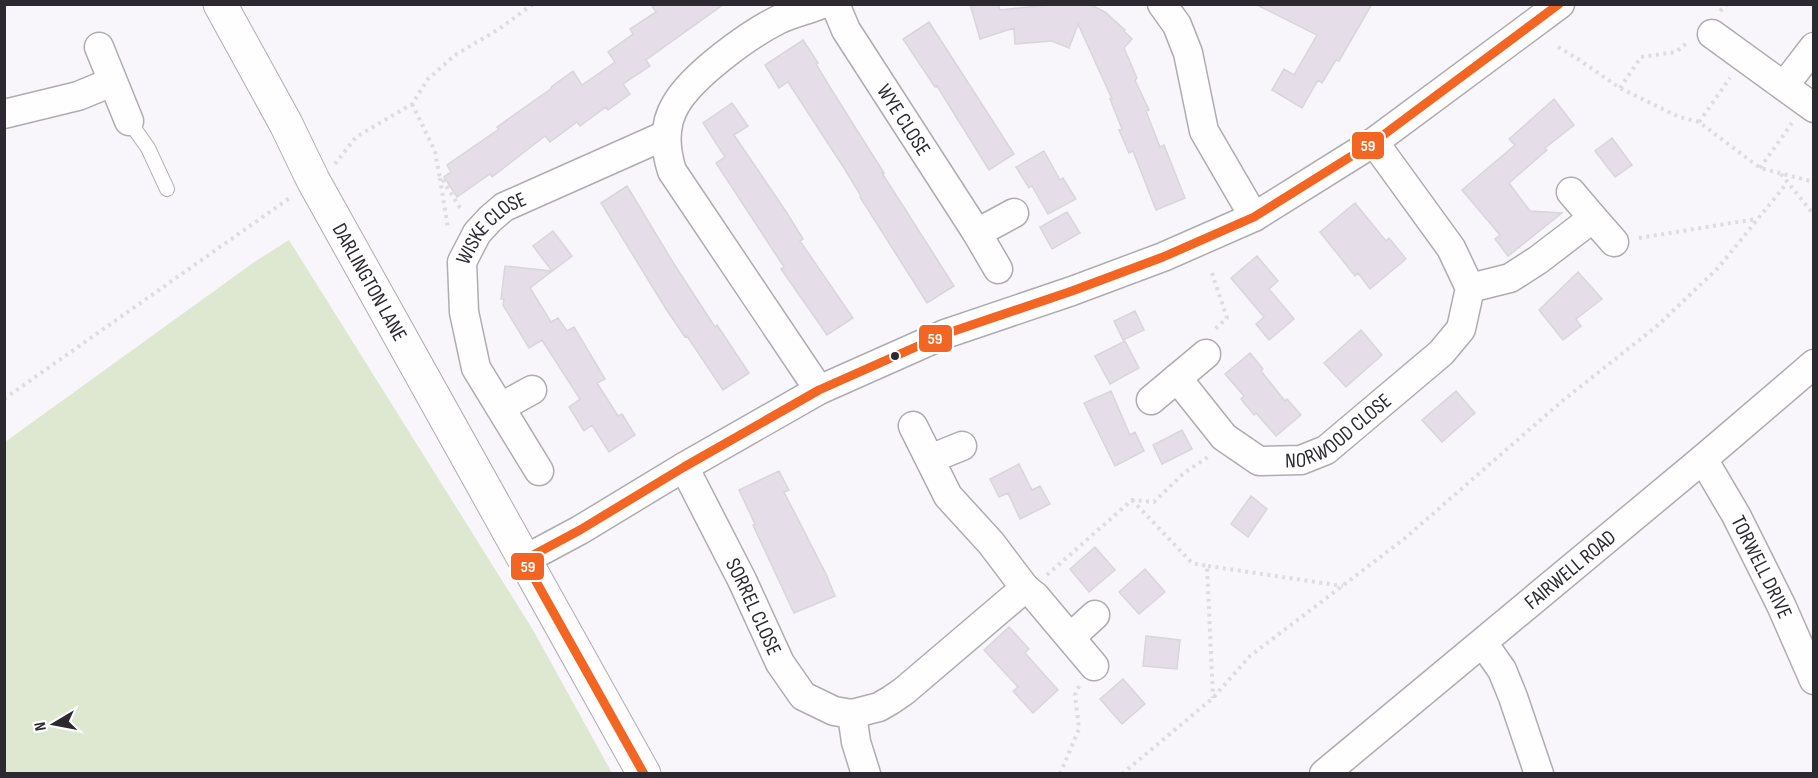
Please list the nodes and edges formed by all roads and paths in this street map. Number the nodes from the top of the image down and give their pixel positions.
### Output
1 (220, 4) edge
2 (533, 4) edge
3 (822, 4) edge
4 (835, 4) edge
5 (1162, 4) edge
6 (1560, 4) edge
7 (1727, 4) edge
8 (1703, 35) junction
9 (1685, 44) junction
10 (99, 47) dead end
11 (1558, 47) dead end
12 (1814, 47) edge
13 (1722, 70) dead end
14 (112, 82) junction
15 (1784, 86) junction
16 (1620, 88) junction
17 (411, 104) junction
18 (1810, 106) edge
19 (4, 114) edge
20 (129, 121) joint
21 (1699, 123) junction
22 (666, 135) junction
23 (1374, 142) junction
24 (1760, 168) junction
25 (439, 174) junction
26 (1780, 174) junction
27 (313, 180) junction
28 (1814, 182) edge
29 (1787, 183) junction
30 (167, 189) dead end
31 (1571, 192) dead end
32 (1014, 213) dead end
33 (1814, 215) edge
34 (1254, 217) junction
35 (1593, 218) junction
36 (1756, 219) junction
37 (449, 233) dead end
38 (477, 233) junction
39 (978, 233) junction
40 (1623, 240) joint
41 (998, 269) dead end
42 (1212, 273) dead end
43 (1470, 288) junction
44 (1209, 344) joint
45 (1814, 364) edge
46 (1178, 378) junction
47 (532, 390) dead end
48 (819, 390) junction
49 (4, 399) edge
50 (1150, 400) dead end
51 (501, 407) junction
52 (913, 426) dead end
53 (962, 446) dead end
54 (1212, 455) dead end
55 (930, 459) junction
56 (1703, 459) junction
57 (684, 467) junction
58 (539, 471) dead end
59 (1131, 500) junction
60 (524, 560) junction
61 (1207, 566) junction
62 (1343, 586) junction
63 (1027, 590) junction
64 (1095, 615) dead end
65 (1071, 637) junction
66 (1483, 643) junction
67 (1087, 676) joint
68 (1814, 680) edge
69 (1213, 698) junction
70 (852, 714) junction
71 (644, 774) edge
72 (866, 774) edge
73 (1060, 774) edge
74 (1122, 774) edge
75 (1324, 774) edge
76 (1539, 774) edge

1 - 27 street, DARLINGTON LANE
2 - 17 path
3 - 22 street
4 - 39 street, WYE CLOSE
5 - 34 street
6 - 23 street
7 - 8 path
8 - 9 path
8 - 9 path
8 - 15 street
9 - 16 path
10 - 14 street
11 - 16 path
12 - 15 street
13 - 21 path
14 - 19 street
14 - 20 street
15 - 18 street
16 - 21 path
17 - 25 path
17 - 27 path
18 - 24 path
20 - 30 lane
21 - 24 path
22 - 38 street, WISKE CLOSE
22 - 48 street
23 - 34 street
23 - 43 street
24 - 26 path
25 - 37 path
25 - 38 path
26 - 28 path
26 - 29 path
27 - 49 path
27 - 60 street, DARLINGTON LANE
29 - 33 path
29 - 36 path
31 - 35 street
32 - 39 street
34 - 48 street
35 - 40 street
35 - 43 street
36 - 40 path
36 - 62 path
38 - 51 street, WISKE CLOSE
39 - 41 street, WYE CLOSE
42 - 44 path
43 - 46 street, NORWOOD CLOSE
44 - 46 street
45 - 56 street, FAIRWELL ROAD
46 - 50 street
47 - 51 street
48 - 57 street
51 - 58 street, WISKE CLOSE
52 - 55 street
53 - 55 street
54 - 59 path
55 - 63 street
56 - 66 street, FAIRWELL ROAD
56 - 68 street, TORWELL DRIVE
57 - 60 street
57 - 70 street, SORREL CLOSE
59 - 61 path
59 - 63 path
60 - 71 street, DARLINGTON LANE
61 - 62 path
61 - 69 path
62 - 69 path
63 - 65 street
63 - 70 street
64 - 65 street
65 - 67 street
66 - 75 street, FAIRWELL ROAD
66 - 76 street
67 - 73 path
69 - 74 path
70 - 72 street

